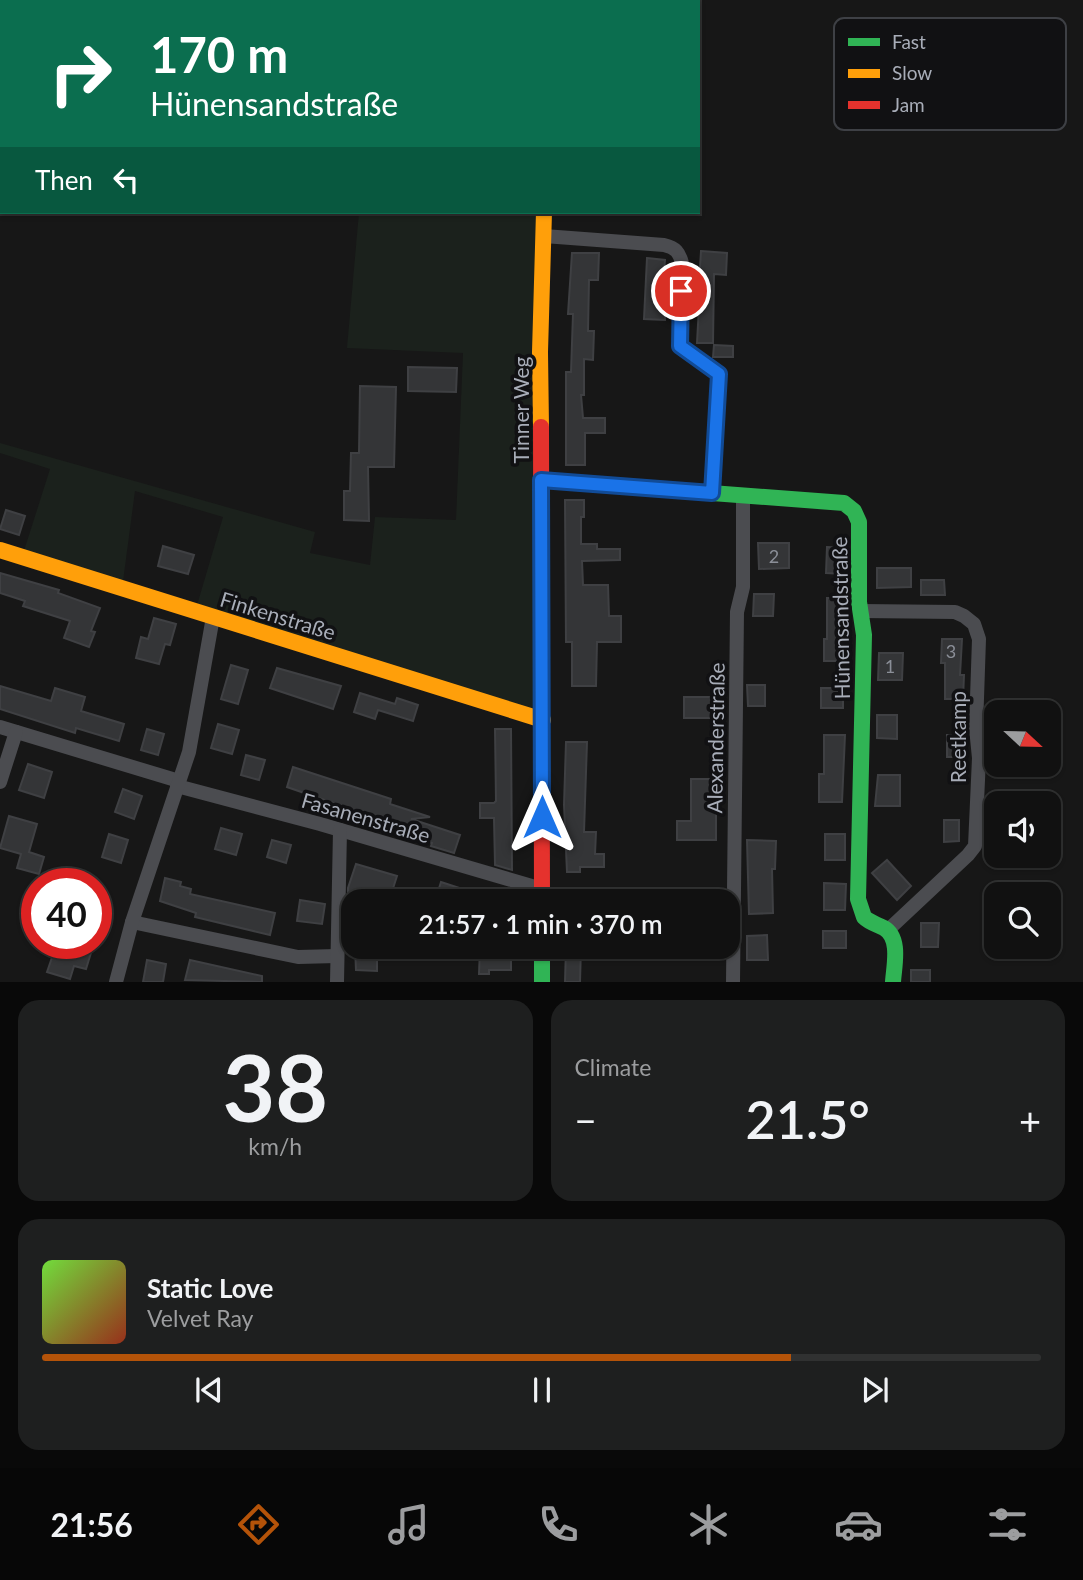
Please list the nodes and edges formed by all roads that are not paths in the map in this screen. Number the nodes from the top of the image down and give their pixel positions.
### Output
1 (544, 214) edge
2 (544, 236) junction
3 (541, 480) junction
4 (712, 493) junction
5 (743, 495) junction
6 (0, 550) edge
7 (861, 611) junction
8 (214, 617) junction
9 (543, 720) junction
10 (0, 727) edge
11 (16, 732) junction
12 (0, 782) edge
13 (178, 784) junction
14 (340, 830) junction
15 (523, 889) edge
16 (542, 889) edge
17 (132, 922) junction
18 (888, 930) junction
19 (337, 956) junction
20 (542, 959) edge
21 (116, 982) edge
22 (337, 982) edge
23 (542, 982) edge
24 (733, 982) edge
25 (893, 982) edge

1 - 2 street, Tinner Weg
2 - 3 street, Tinner Weg
2 - 4 street
3 - 4 street, Hünensandstraße
3 - 9 street, Tinner Weg
4 - 5 street, Hünensandstraße
5 - 7 street, Hünensandstraße
5 - 24 street, Alexanderstraße
6 - 8 street, Finkenstraße
7 - 18 street, Hünensandstraße
7 - 18 street, Reetkamp
8 - 9 street, Finkenstraße
8 - 13 street
9 - 16 street, Tinner Weg
10 - 11 street, Fasanenstraße
11 - 12 street
11 - 13 street, Fasanenstraße
13 - 14 street, Fasanenstraße
13 - 17 street
14 - 15 street, Fasanenstraße
14 - 19 street
17 - 19 street
17 - 21 street
18 - 25 street
19 - 22 street
20 - 23 street

